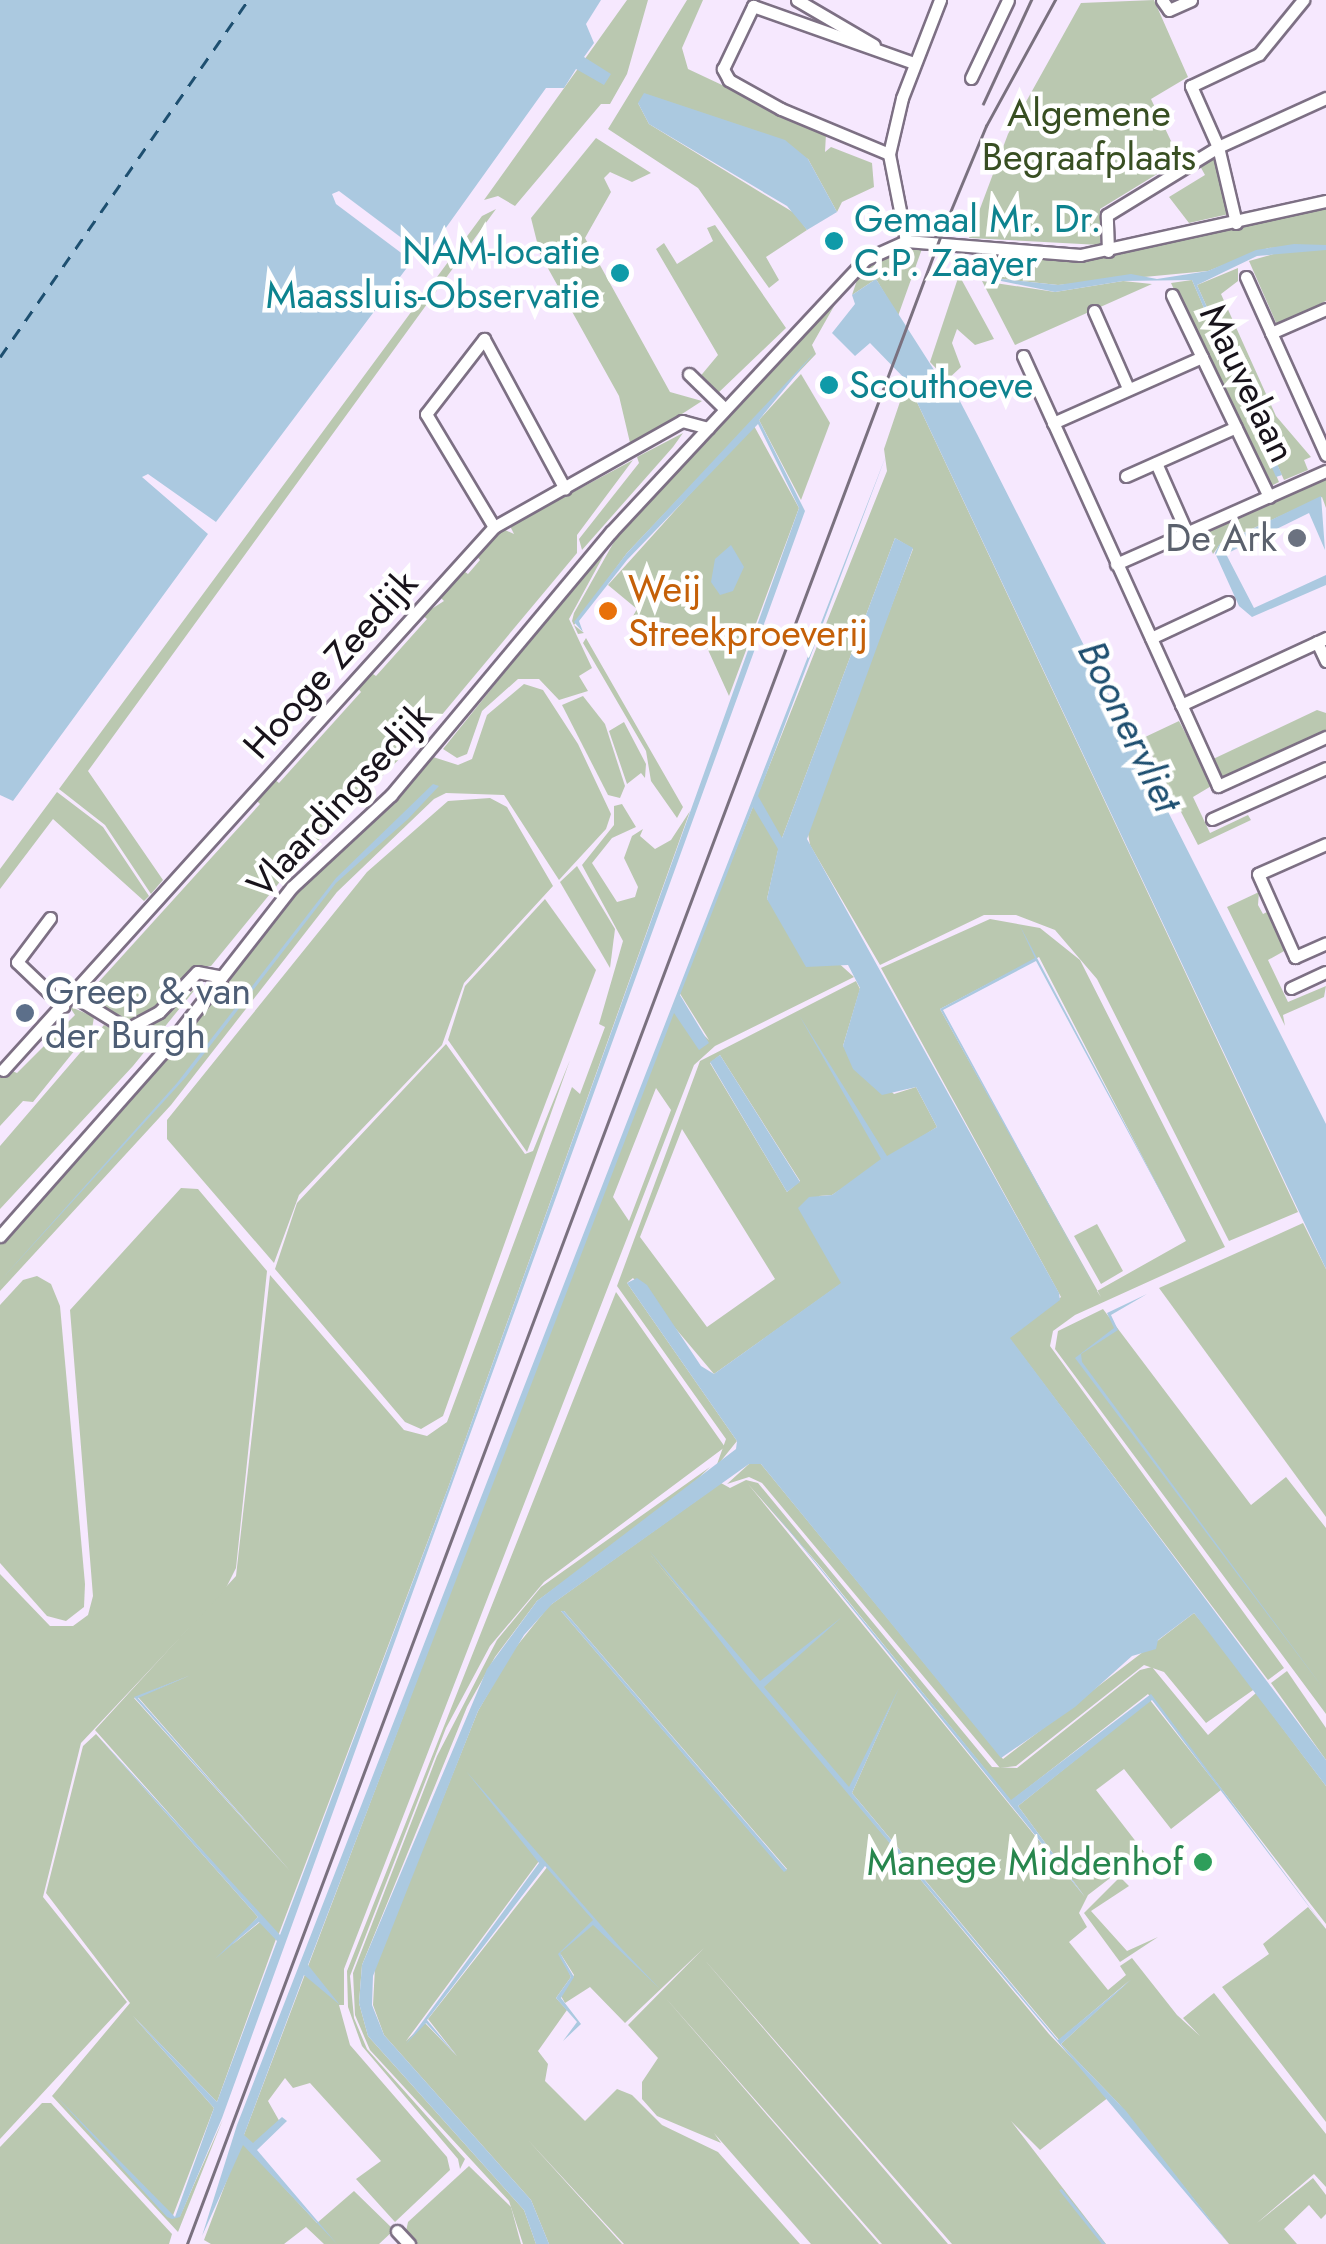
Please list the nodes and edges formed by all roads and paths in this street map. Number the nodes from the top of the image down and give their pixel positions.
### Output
1 (798, 0) edge
2 (943, 0) edge
3 (1008, 0) edge
4 (1191, 0) edge
5 (1303, 0) edge
6 (1165, 5) edge
7 (877, 48) junction
8 (912, 69) junction
9 (971, 78) dead end
10 (1326, 98) edge
11 (1218, 146) junction
12 (889, 154) junction
13 (1326, 201) edge
14 (1236, 224) junction
15 (906, 241) junction
16 (1108, 251) junction
17 (1246, 277) dead end
18 (1172, 294) dead end
19 (1326, 309) edge
20 (1094, 311) dead end
21 (1271, 333) junction
22 (1023, 356) dead end
23 (1202, 357) junction
24 (689, 374) dead end
25 (1128, 388) junction
26 (726, 409) junction
27 (1053, 423) junction
28 (1236, 427) junction
29 (703, 433) junction
30 (1326, 455) edge
31 (1156, 463) junction
32 (1326, 471) edge
33 (1126, 476) dead end
34 (565, 489) junction
35 (1269, 497) junction
36 (494, 527) junction
37 (1187, 533) junction
38 (1116, 564) junction
39 (1228, 602) dead end
40 (1151, 638) junction
41 (1322, 640) edge
42 (1326, 661) edge
43 (1181, 705) junction
44 (1326, 737) edge
45 (1326, 768) edge
46 (1212, 818) dead end
47 (1326, 844) edge
48 (50, 918) dead end
49 (1326, 943) edge
50 (1326, 972) edge
51 (218, 982) junction
52 (1291, 988) dead end
53 (72, 995) junction
54 (63, 1006) junction
55 (4, 1070) dead end
56 (0, 1236) edge
57 (397, 2231) dead end
58 (409, 2244) edge

1 - 7 street
2 - 8 street
3 - 9 street
4 - 6 street
5 - 11 street
7 - 8 street
7 - 12 street
8 - 12 street
10 - 11 street
11 - 14 street
11 - 16 street
12 - 15 street
13 - 14 street
14 - 16 street
15 - 16 street
15 - 26 street, Vlaardingsedijk
17 - 21 street
18 - 23 street, Mauvelaan
19 - 21 street
20 - 25 street
21 - 30 street
22 - 27 street
23 - 25 street
23 - 28 street, Mauvelaan
24 - 26 street
25 - 27 street
26 - 29 street, Vlaardingsedijk
27 - 38 street
28 - 31 street
28 - 35 street, Mauvelaan
29 - 34 street, Hooge Zeedijk
29 - 51 street, Vlaardingsedijk
31 - 33 street
31 - 37 street
32 - 35 street
34 - 36 street, Hooge Zeedijk
34 - 36 street
35 - 37 street
36 - 53 street, Hooge Zeedijk
37 - 38 street
38 - 40 street
39 - 40 street
40 - 43 street
41 - 42 street
41 - 43 street
43 - 44 street
45 - 46 street
47 - 49 street
48 - 54 street
50 - 52 street
51 - 53 street
51 - 56 street, Vlaardingsedijk
53 - 54 street, Hooge Zeedijk
54 - 55 street, Hooge Zeedijk
57 - 58 street

